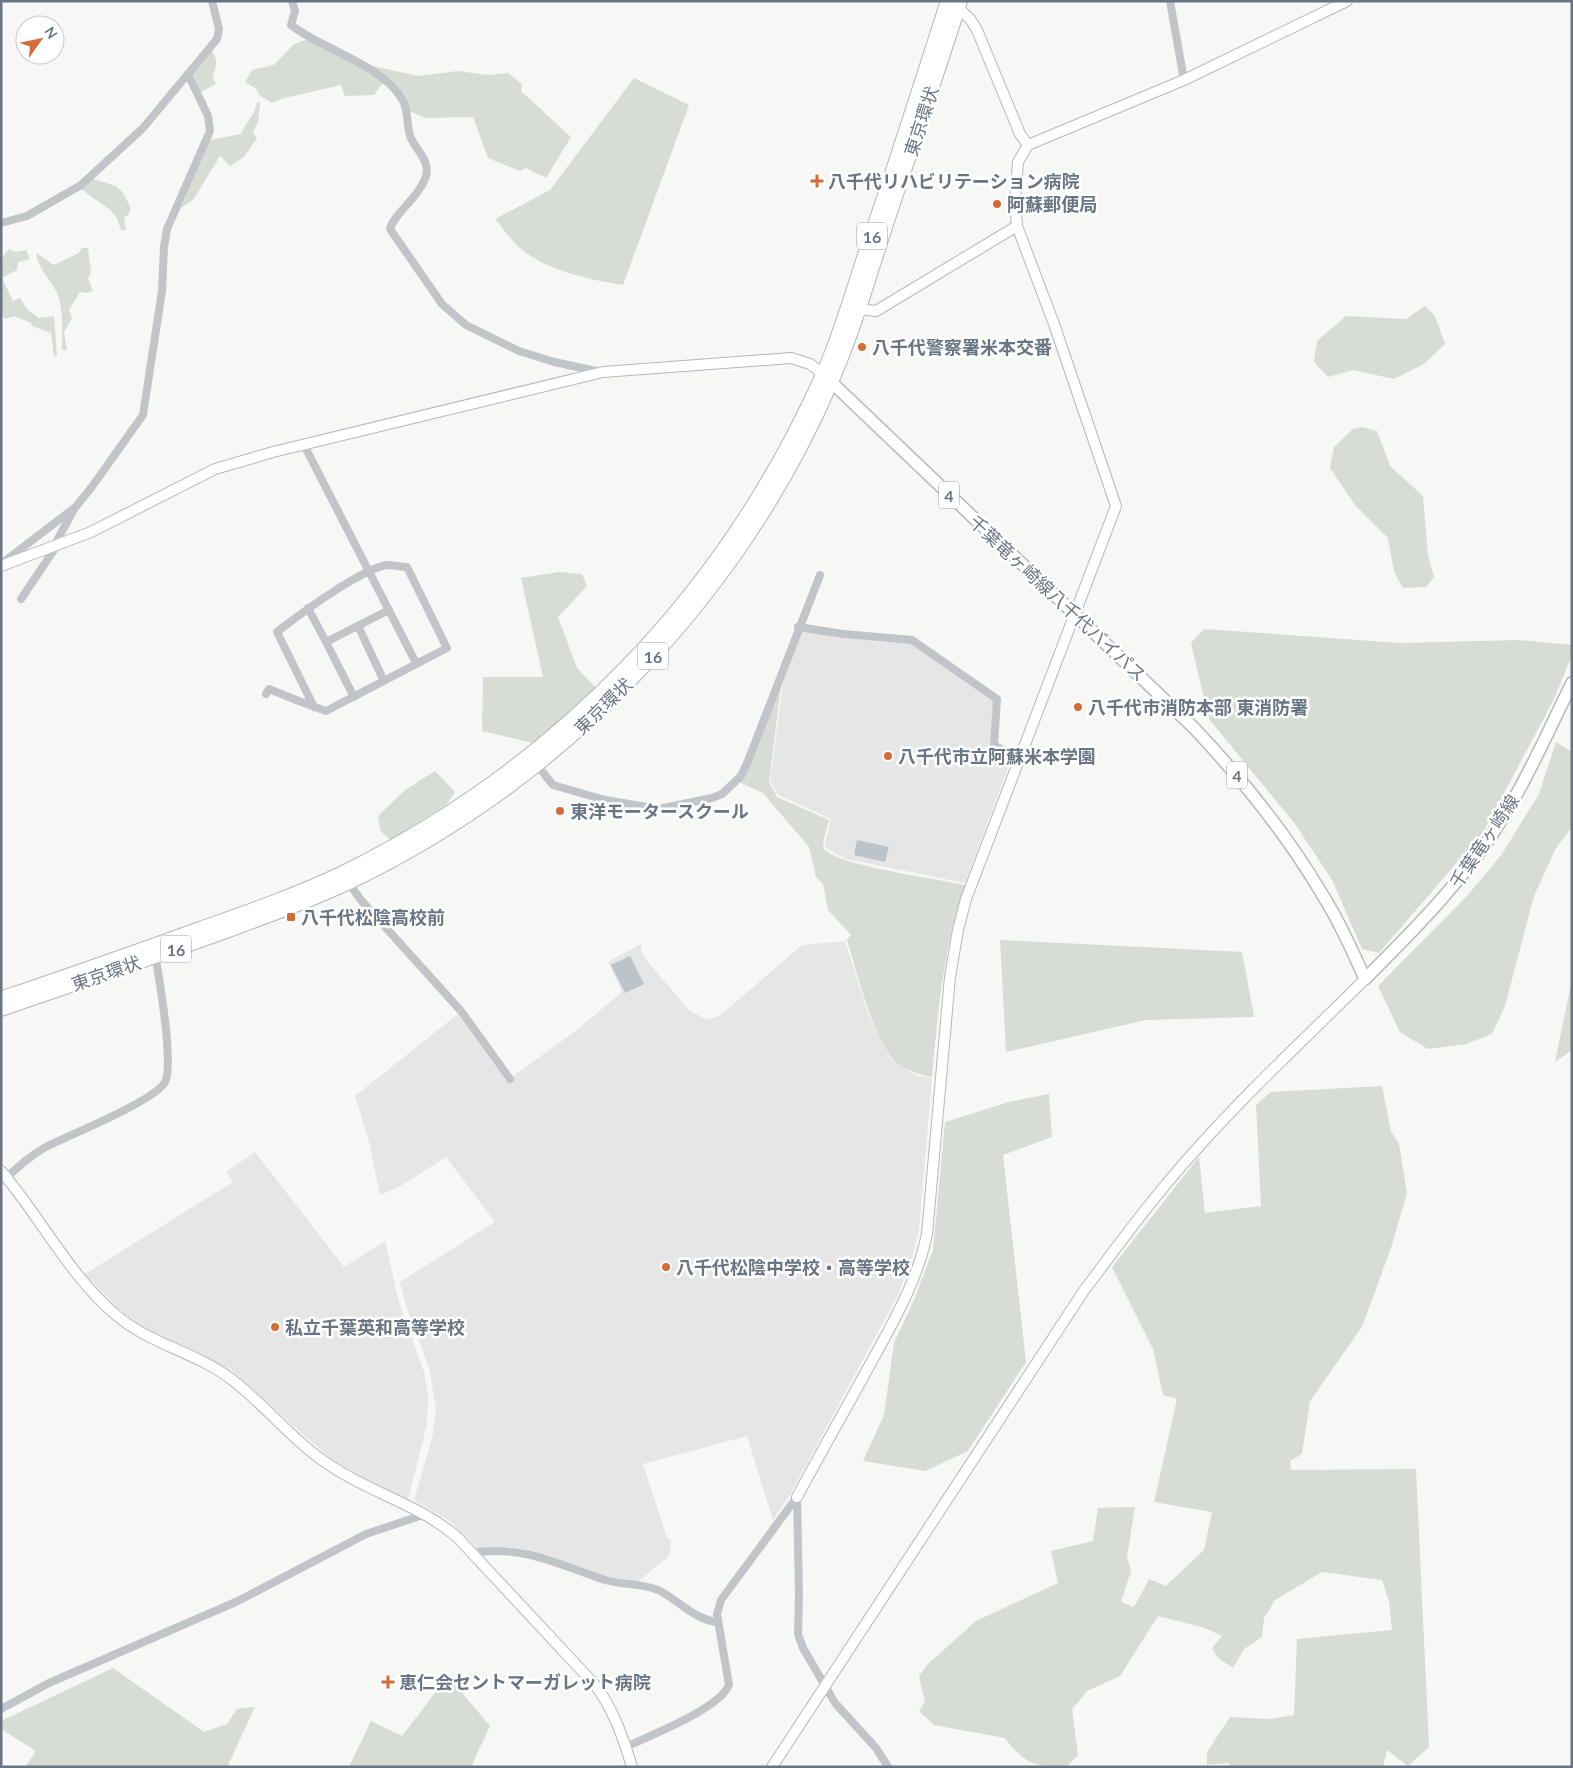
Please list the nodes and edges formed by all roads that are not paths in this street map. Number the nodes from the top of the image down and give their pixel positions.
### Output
1 (212, 1) edge
2 (292, 1) edge
3 (1170, 1) edge
4 (1347, 1) edge
5 (954, 3) edge
6 (188, 74) junction
7 (1184, 80) junction
8 (1028, 145) junction
9 (1, 223) edge
10 (1017, 226) junction
11 (859, 309) junction
12 (603, 372) junction
13 (827, 378) junction
14 (304, 444) junction
15 (74, 508) junction
16 (54, 547) junction
17 (1, 565) edge
18 (369, 572) junction
19 (820, 575) dead end
20 (21, 599) dead end
21 (308, 608) junction
22 (389, 610) junction
23 (1076, 613) junction
24 (358, 626) junction
25 (798, 626) junction
26 (326, 642) junction
27 (416, 663) junction
28 (384, 680) junction
29 (1572, 683) edge
30 (266, 694) dead end
31 (354, 697) junction
32 (314, 707) junction
33 (1020, 759) junction
34 (537, 765) junction
35 (346, 877) junction
36 (154, 951) junction
37 (1365, 979) junction
38 (1, 999) edge
39 (1, 1009) edge
40 (510, 1079) dead end
41 (4, 1174) edge
42 (797, 1497) junction
43 (426, 1514) junction
44 (472, 1553) junction
45 (718, 1622) junction
46 (824, 1687) junction
47 (1, 1709) edge
48 (626, 1747) junction
49 (632, 1767) edge
50 (772, 1767) edge
51 (888, 1767) edge

1 - 6 street
2 - 12 street
3 - 7 street
4 - 7 street
5 - 8 street
5 - 11 highway, 東京環状 / 16
5 - 13 highway, 東京環状 / 16
6 - 9 street
6 - 15 street
7 - 8 street
8 - 10 street
10 - 11 street
10 - 23 street
11 - 13 highway, 東京環状 / 16
12 - 13 street
12 - 14 street
13 - 23 main road, 千葉竜ヶ崎線八千代バイパス / 4
13 - 34 highway, 東京環状 / 16
13 - 35 highway, 東京環状 / 16
14 - 16 street
14 - 18 street
15 - 16 street
15 - 17 street
16 - 17 street
16 - 20 street
18 - 21 street
18 - 22 street
18 - 27 street
19 - 25 street
21 - 26 street
21 - 32 street
22 - 24 street
22 - 27 street
23 - 33 street
23 - 37 main road, 千葉竜ヶ崎線八千代バイパス / 4
24 - 26 street
24 - 28 street
25 - 33 street
25 - 34 street
26 - 31 street
27 - 28 street
28 - 31 street
29 - 37 main road, 千葉竜ヶ崎線
30 - 32 street
31 - 32 street
33 - 42 street
34 - 35 highway, 東京環状 / 16
35 - 36 highway, 東京環状 / 16
35 - 40 street
36 - 38 highway, 東京環状 / 16
36 - 39 highway, 東京環状 / 16
36 - 41 street
37 - 46 street
41 - 43 street
42 - 45 street
42 - 46 street
43 - 44 street
43 - 47 street
44 - 45 street
44 - 48 street
45 - 48 street
46 - 50 street
46 - 51 street
48 - 49 street

